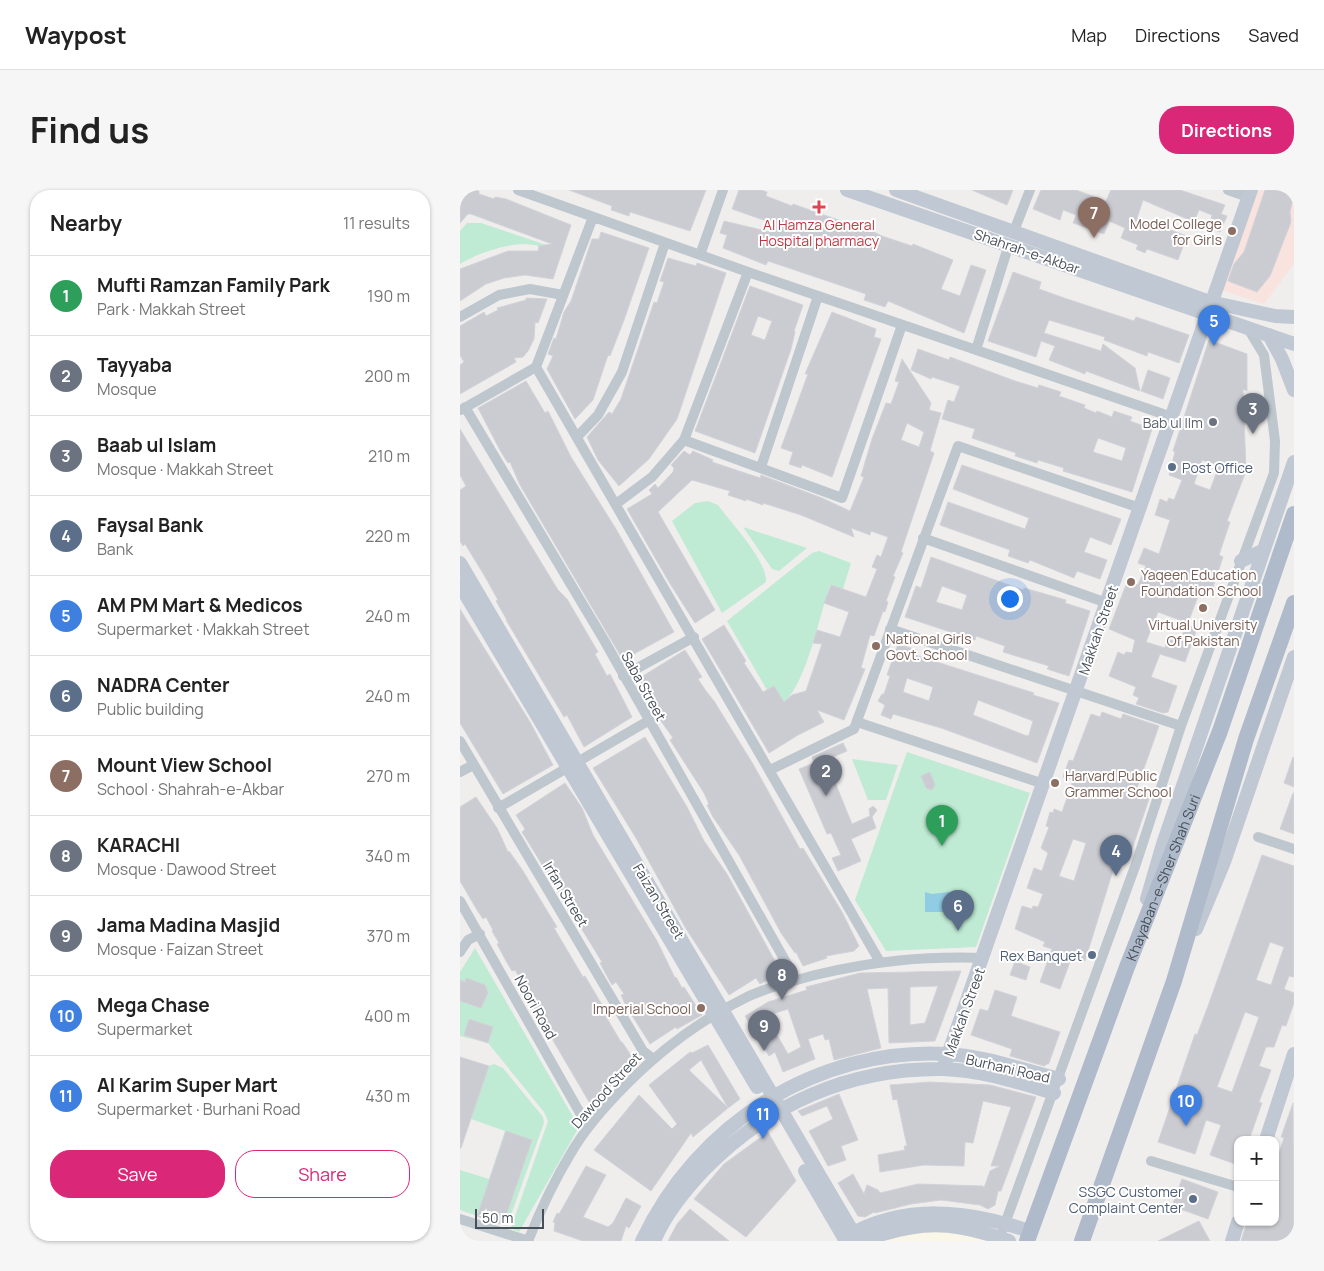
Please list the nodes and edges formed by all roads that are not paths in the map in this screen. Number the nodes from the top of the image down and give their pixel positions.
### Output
1 (518, 190) edge
2 (723, 190) edge
3 (847, 190) edge
4 (896, 190) edge
5 (1030, 190) edge
6 (1228, 190) edge
7 (1249, 194) edge
8 (593, 217) junction
9 (1012, 238) junction
10 (666, 243) junction
11 (700, 255) junction
12 (748, 272) junction
13 (563, 295) junction
14 (818, 296) junction
15 (1209, 308) junction
16 (1294, 308) edge
17 (1275, 316) junction
18 (460, 317) edge
19 (1294, 317) edge
20 (902, 325) junction
21 (1247, 327) junction
22 (1268, 335) junction
23 (1294, 344) edge
24 (976, 350) junction
25 (536, 367) junction
26 (1294, 390) edge
27 (463, 409) edge
28 (1172, 417) junction
29 (577, 437) junction
30 (684, 440) junction
31 (1294, 462) edge
32 (761, 467) junction
33 (616, 504) junction
34 (1140, 508) junction
35 (1294, 514) edge
36 (924, 538) junction
37 (1264, 550) junction
38 (1242, 561) junction
39 (460, 563) edge
40 (460, 585) edge
41 (1294, 603) edge
42 (1107, 604) junction
43 (890, 629) junction
44 (694, 637) junction
45 (1294, 657) edge
46 (623, 676) junction
47 (1076, 691) junction
48 (648, 721) junction
49 (857, 722) junction
50 (1181, 726) junction
51 (460, 741) edge
52 (573, 764) junction
53 (473, 765) junction
54 (770, 770) junction
55 (460, 772) edge
56 (1044, 784) junction
57 (498, 808) junction
58 (1258, 837) dead end
59 (1294, 849) edge
60 (460, 901) edge
61 (480, 934) junction
62 (460, 952) edge
63 (984, 958) junction
64 (880, 962) junction
65 (1128, 967) junction
66 (796, 980) junction
67 (1174, 981) junction
68 (719, 1013) junction
69 (949, 1054) junction
70 (1294, 1054) edge
71 (652, 1058) junction
72 (943, 1069) junction
73 (1059, 1080) junction
74 (1054, 1093) junction
75 (769, 1099) junction
76 (776, 1111) junction
77 (592, 1122) junction
78 (1267, 1136) edge
79 (1151, 1162) dead end
80 (1234, 1186) edge
81 (460, 1220) edge
82 (1006, 1223) junction
83 (1237, 1226) edge
84 (1028, 1236) edge
85 (850, 1239) edge
86 (1002, 1240) edge
87 (528, 1241) edge
88 (642, 1241) edge
89 (654, 1241) edge
90 (1082, 1241) edge
91 (1232, 1241) edge

1 - 8 street
2 - 11 street
3 - 9 street, Shahrah-e-Akbar
4 - 9 street, Shahrah-e-Akbar
5 - 9 street
6 - 7 street
7 - 15 street, Makkah Street
8 - 10 street
8 - 13 street
9 - 15 street, Shahrah-e-Akbar
9 - 24 street
10 - 11 street
10 - 29 street
11 - 12 street
12 - 14 street
12 - 30 street
13 - 18 street
13 - 25 street
14 - 20 street
14 - 32 street
15 - 17 street
15 - 21 street
15 - 28 street, Makkah Street
16 - 17 street
17 - 19 street
20 - 24 street
20 - 32 street
21 - 22 street
21 - 38 street
22 - 23 street
22 - 26 street
24 - 28 street
25 - 27 street
25 - 29 street
27 - 46 street, Saba Street
28 - 34 street, Makkah Street
29 - 33 street
30 - 32 street
30 - 33 street
31 - 37 street
33 - 44 street
34 - 36 street
34 - 42 street, Makkah Street
35 - 65 main road, Khayaban-e-Sher Shah Suri
36 - 42 street
36 - 43 street
37 - 38 street
37 - 65 street
38 - 50 street
39 - 52 street, Faizan Street
40 - 52 street, Faizan Street
41 - 67 main road
42 - 47 street, Makkah Street
43 - 47 street
43 - 49 street
44 - 46 street
44 - 54 street
45 - 67 street
46 - 48 street, Saba Street
47 - 50 street
47 - 56 street, Makkah Street
48 - 52 street
48 - 66 street, Saba Street
49 - 54 street
49 - 56 street
50 - 73 street
51 - 53 street, Irfan Street
52 - 57 street
52 - 68 street, Faizan Street
53 - 55 street
53 - 57 street, Irfan Street
54 - 64 street
56 - 63 street, Makkah Street
57 - 71 street, Irfan Street
58 - 59 street
60 - 61 street, Noori Road
61 - 62 street
61 - 77 street, Noori Road
63 - 64 street, Dawood Street
63 - 69 street, Makkah Street
64 - 66 street, Dawood Street
65 - 84 main road, Khayaban-e-Sher Shah Suri
66 - 68 street, Dawood Street
67 - 90 main road
68 - 71 street, Dawood Street
68 - 75 street, Faizan Street
69 - 72 street, Makkah Street
69 - 73 street, Burhani Road
69 - 75 street, Burhani Road
70 - 78 street
71 - 77 street, Dawood Street
72 - 74 street, Burhani Road
72 - 76 street, Burhani Road
73 - 74 street
74 - 82 street
75 - 76 street, Faizan Street
75 - 88 street, Burhani Road
76 - 85 street, Faizan Street
76 - 89 street, Burhani Road
77 - 87 street, Dawood Street
79 - 80 street
81 - 87 street
82 - 84 street
82 - 85 street
82 - 86 street
83 - 91 street
85 - 86 street

